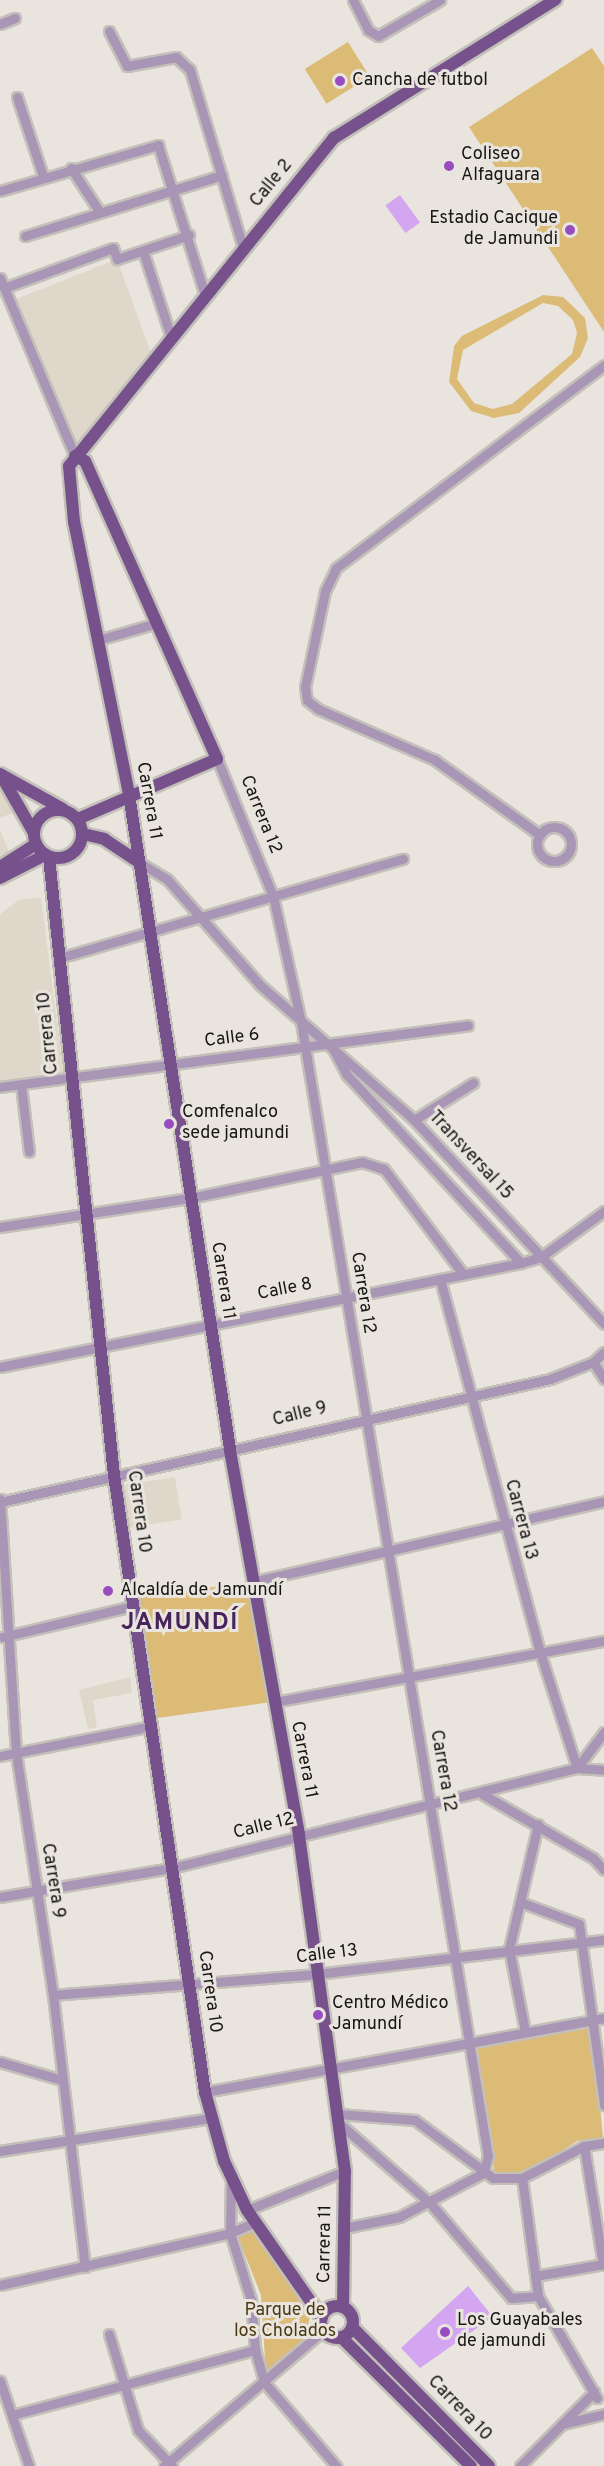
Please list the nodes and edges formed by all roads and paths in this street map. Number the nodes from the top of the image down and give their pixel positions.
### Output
1 (354, 0) edge
2 (440, 0) edge
3 (555, 0) edge
4 (15, 18) dead end
5 (0, 24) edge
6 (109, 31) dead end
7 (16, 98) dead end
8 (71, 168) junction
9 (222, 175) junction
10 (43, 176) junction
11 (174, 189) junction
12 (0, 191) edge
13 (99, 211) junction
14 (189, 235) junction
15 (25, 236) dead end
16 (243, 248) junction
17 (143, 251) junction
18 (0, 278) edge
19 (4, 288) junction
20 (205, 295) junction
21 (171, 337) junction
22 (604, 365) edge
23 (75, 456) junction
24 (157, 623) junction
25 (98, 640) junction
26 (217, 759) junction
27 (0, 774) edge
28 (129, 794) junction
29 (64, 810) junction
30 (81, 827) junction
31 (540, 835) dead end
32 (35, 838) junction
33 (47, 856) junction
34 (403, 859) dead end
35 (140, 863) junction
36 (0, 867) edge
37 (0, 878) edge
38 (273, 896) junction
39 (203, 917) junction
40 (151, 934) junction
41 (59, 958) junction
42 (301, 1022) junction
43 (468, 1025) dead end
44 (301, 1047) junction
45 (330, 1047) junction
46 (170, 1063) junction
47 (72, 1079) junction
48 (473, 1083) dead end
49 (21, 1085) junction
50 (0, 1087) edge
51 (414, 1120) junction
52 (29, 1152) dead end
53 (323, 1168) junction
54 (190, 1198) junction
55 (604, 1211) edge
56 (87, 1216) junction
57 (0, 1227) edge
58 (541, 1257) junction
59 (521, 1263) junction
60 (463, 1274) junction
61 (440, 1279) junction
62 (345, 1295) junction
63 (211, 1321) junction
64 (604, 1324) edge
65 (101, 1344) junction
66 (604, 1352) edge
67 (593, 1362) junction
68 (0, 1367) edge
69 (604, 1378) edge
70 (469, 1393) junction
71 (363, 1417) junction
72 (230, 1449) junction
73 (114, 1475) junction
74 (0, 1501) edge
75 (604, 1501) edge
76 (503, 1522) junction
77 (386, 1551) junction
78 (256, 1581) junction
79 (133, 1606) junction
80 (3, 1637) edge
81 (604, 1641) edge
82 (539, 1649) junction
83 (405, 1675) junction
84 (274, 1702) junction
85 (151, 1726) junction
86 (604, 1732) edge
87 (16, 1753) junction
88 (0, 1756) edge
89 (577, 1768) junction
90 (604, 1770) edge
91 (482, 1794) junction
92 (431, 1808) junction
93 (538, 1824) junction
94 (299, 1834) junction
95 (172, 1868) junction
96 (604, 1870) edge
97 (37, 1892) junction
98 (0, 1898) edge
99 (520, 1902) junction
100 (604, 1940) edge
101 (583, 1942) junction
102 (509, 1949) junction
103 (453, 1956) junction
104 (317, 1974) junction
105 (190, 1984) junction
106 (53, 1995) junction
107 (604, 2018) edge
108 (593, 2019) junction
109 (525, 2031) junction
110 (468, 2039) junction
111 (0, 2062) edge
112 (330, 2068) junction
113 (62, 2080) junction
114 (205, 2092) junction
115 (604, 2105) edge
116 (211, 2118) junction
117 (339, 2119) junction
118 (70, 2140) junction
119 (604, 2142) edge
120 (584, 2146) junction
121 (0, 2151) edge
122 (345, 2171) junction
123 (483, 2173) junction
124 (231, 2176) junction
125 (522, 2178) junction
126 (430, 2203) junction
127 (247, 2210) junction
128 (253, 2223) junction
129 (344, 2228) junction
130 (230, 2233) junction
131 (603, 2264) edge
132 (85, 2267) junction
133 (535, 2276) junction
134 (0, 2285) edge
135 (538, 2296) junction
136 (343, 2307) junction
137 (323, 2324) junction
138 (352, 2326) junction
139 (109, 2334) dead end
140 (341, 2337) junction
141 (255, 2350) junction
142 (0, 2381) edge
143 (264, 2382) junction
144 (127, 2384) junction
145 (604, 2414) edge
146 (12, 2415) junction
147 (560, 2425) junction
148 (168, 2465) edge
149 (29, 2466) edge
150 (336, 2466) edge
151 (471, 2466) edge
152 (489, 2466) edge
153 (520, 2466) edge

1 - 2 street
3 - 16 main road, Calle 2
4 - 5 street
6 - 9 street
7 - 10 street
8 - 10 street
8 - 11 street
8 - 13 street
9 - 11 street
9 - 16 street
10 - 12 street
11 - 13 street
11 - 14 street
13 - 15 street
14 - 17 street
14 - 20 street
16 - 20 main road, Calle 2
17 - 19 street
17 - 21 street
18 - 19 street
19 - 23 street
20 - 21 main road, Calle 2
21 - 23 main road, Calle 2
22 - 31 street
23 - 24 main road, Carrera 12
23 - 25 main road, Carrera 11
24 - 25 street
24 - 26 main road, Carrera 12
25 - 28 main road, Carrera 11
26 - 28 main road
26 - 38 street, Carrera 12
27 - 29 main road
27 - 32 main road
28 - 30 main road
28 - 35 main road, Carrera 11
29 - 30 main road
29 - 32 main road
30 - 33 main road
30 - 35 main road
32 - 33 main road
32 - 36 main road
33 - 37 main road
33 - 41 main road, Carrera 10
34 - 38 street
35 - 39 street
35 - 40 main road, Carrera 11
38 - 39 street
38 - 42 street, Carrera 12
39 - 40 street
39 - 42 street
40 - 41 street
40 - 46 main road, Carrera 11
41 - 47 main road, Carrera 10
42 - 44 street, Carrera 12
42 - 45 street, Transversal 15
43 - 45 street, Calle 6
44 - 45 street, Calle 6
44 - 46 street, Calle 6
44 - 53 street, Carrera 12
45 - 51 street, Transversal 15
45 - 59 street
46 - 47 street, Calle 6
46 - 54 main road, Carrera 11
47 - 49 street, Calle 6
47 - 56 main road, Carrera 10
48 - 51 street
49 - 50 street, Calle 6
49 - 52 street
51 - 58 street, Transversal 15
53 - 54 street
53 - 60 street
53 - 62 street, Carrera 12
54 - 56 street
54 - 63 main road, Carrera 11
55 - 58 street, Calle 8
56 - 57 street
56 - 65 main road, Carrera 10
58 - 59 street, Calle 8
58 - 64 street, Transversal 15
59 - 60 street, Calle 8
60 - 61 street, Calle 8
61 - 62 street, Calle 8
61 - 70 street, Carrera 13
62 - 63 street, Calle 8
62 - 71 street, Carrera 12
63 - 65 street, Calle 8
63 - 72 main road, Carrera 11
65 - 68 street, Calle 8
65 - 73 main road, Carrera 10
66 - 67 street, Calle 9
67 - 69 street
67 - 70 street, Calle 9
70 - 71 street, Calle 9
70 - 76 street, Carrera 13
71 - 72 street, Calle 9
71 - 77 street, Carrera 12
72 - 73 street, Calle 9
72 - 78 main road, Carrera 11
73 - 74 street, Calle 9
73 - 79 main road, Carrera 10
74 - 80 street, Carrera 9
75 - 76 street
76 - 77 street
76 - 82 street, Carrera 13
77 - 78 street
77 - 83 street, Carrera 12
78 - 84 main road, Carrera 11
79 - 80 street
79 - 85 main road, Carrera 10
80 - 87 street, Carrera 9
81 - 82 street
82 - 83 street
82 - 89 street, Carrera 13
83 - 84 street
83 - 92 street, Carrera 12
84 - 94 main road, Carrera 11
85 - 87 street
85 - 95 main road, Carrera 10
86 - 89 street
87 - 88 street
87 - 97 street, Carrera 9
89 - 90 street, Calle 12
89 - 91 street, Calle 12
91 - 92 street, Calle 12
91 - 93 street
92 - 94 street, Calle 12
92 - 103 street, Carrera 12
93 - 96 street
93 - 99 street
94 - 95 street, Calle 12
94 - 104 main road, Carrera 11
95 - 97 street, Calle 12
95 - 105 main road, Carrera 10
97 - 98 street, Calle 12
97 - 106 street, Carrera 9
99 - 101 street
99 - 102 street
100 - 101 street, Calle 13
101 - 102 street, Calle 13
101 - 108 street
102 - 103 street, Calle 13
102 - 109 street
103 - 104 street, Calle 13
103 - 110 street, Carrera 12
104 - 105 street, Calle 13
104 - 112 main road, Carrera 11
105 - 106 street, Calle 13
105 - 114 main road, Carrera 10
106 - 113 street, Carrera 9
107 - 108 street
108 - 109 street
108 - 115 street
109 - 110 street
110 - 112 street
110 - 123 street, Carrera 12
111 - 113 street
112 - 114 street
112 - 117 main road, Carrera 11
113 - 118 street, Carrera 9
114 - 116 main road, Carrera 10
116 - 118 street
116 - 124 main road, Carrera 10
117 - 122 main road, Carrera 11
117 - 123 street
117 - 126 street
118 - 121 street
118 - 132 street, Carrera 9
119 - 120 street
120 - 125 street
120 - 131 street
122 - 127 street
122 - 129 main road, Carrera 11
123 - 125 street
123 - 126 street
124 - 127 main road, Carrera 10
124 - 130 street
125 - 133 street
126 - 129 street
126 - 135 street
127 - 128 main road, Carrera 10
128 - 130 street
128 - 137 main road, Carrera 10
129 - 136 main road, Carrera 11
130 - 132 street
130 - 141 street
131 - 133 street
132 - 134 street
133 - 135 street
135 - 147 street
136 - 137 main road
136 - 138 main road, Carrera 10
137 - 140 main road
137 - 143 street
138 - 140 main road
138 - 152 main road, Carrera 10
139 - 144 street
140 - 151 main road, Carrera 10
141 - 143 street
141 - 144 street
142 - 146 street
143 - 148 street
143 - 150 street
144 - 146 street
144 - 148 street
145 - 147 street
146 - 149 street
147 - 153 street

